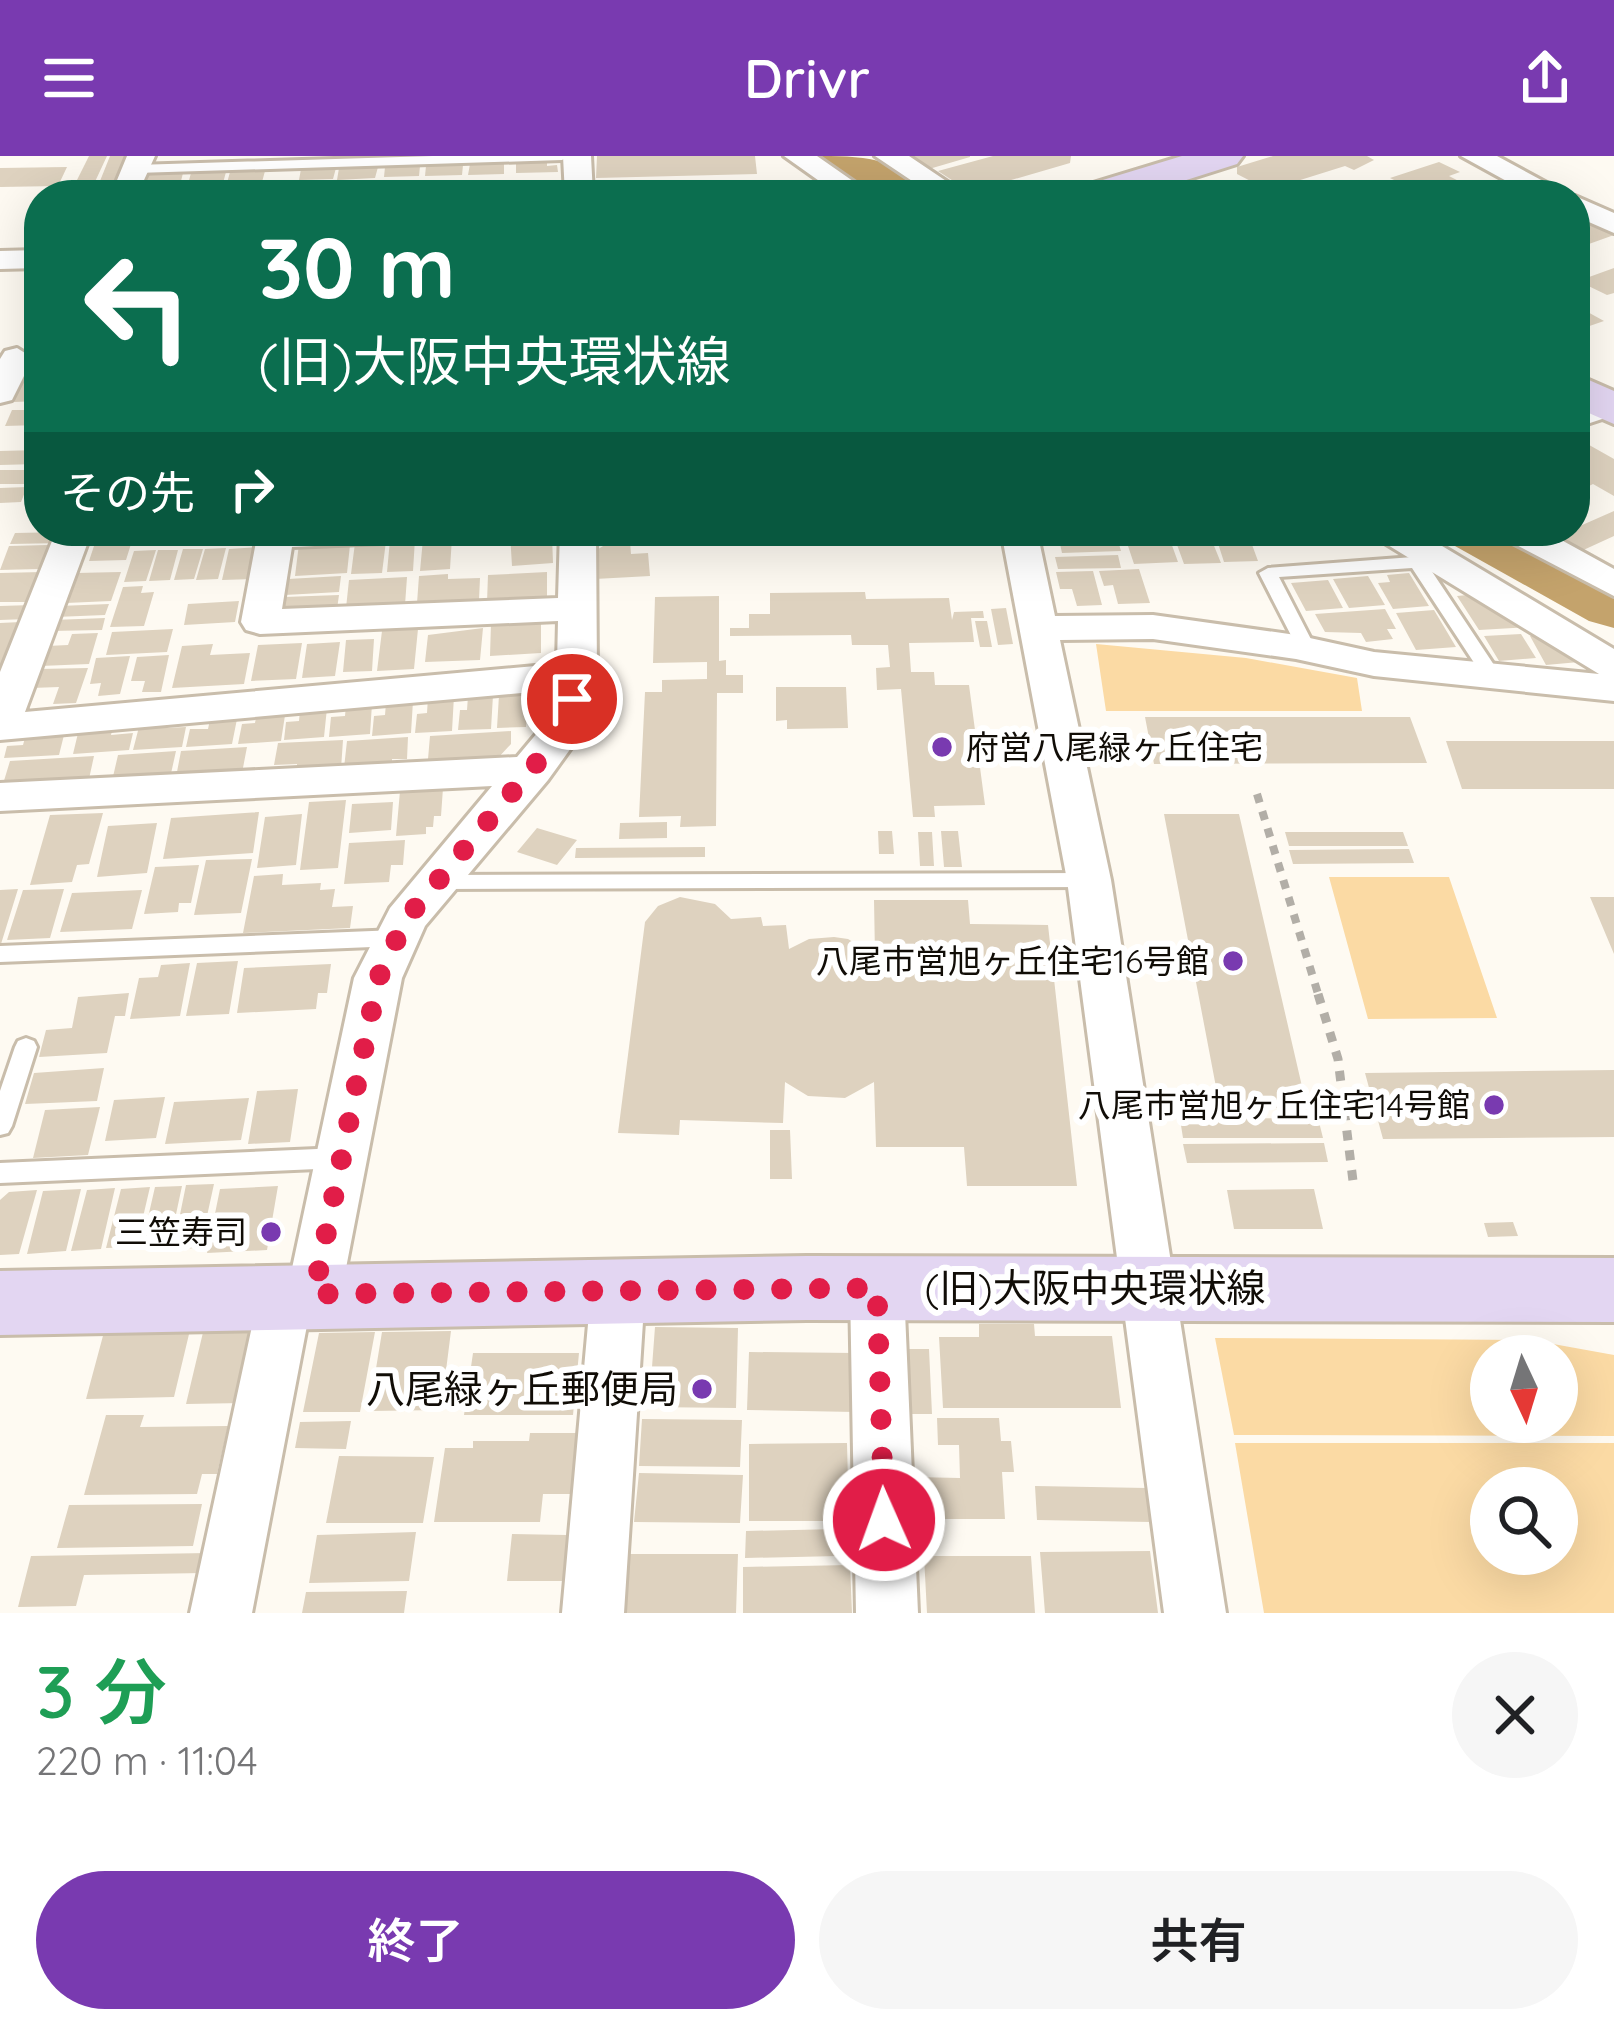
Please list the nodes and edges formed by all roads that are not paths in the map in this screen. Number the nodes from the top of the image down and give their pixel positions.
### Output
1 (562, 156) edge
2 (798, 156) edge
3 (889, 156) edge
4 (1223, 156) edge
5 (1475, 156) edge
6 (1172, 162) edge
7 (135, 170) edge
8 (836, 180) edge
9 (928, 180) edge
10 (1131, 180) edge
11 (1206, 180) edge
12 (1524, 180) edge
13 (1591, 208) edge
14 (1614, 224) edge
15 (19, 358) edge
16 (0, 393) edge
17 (68, 546) edge
18 (273, 546) edge
19 (578, 546) edge
20 (1022, 546) edge
21 (1409, 546) edge
22 (1544, 546) edge
23 (1423, 558) junction
24 (1614, 585) edge
25 (578, 609) junction
26 (1040, 628) junction
27 (1307, 650) junction
28 (1614, 666) edge
29 (1491, 674) junction
30 (577, 675) junction
31 (1614, 688) edge
32 (0, 725) edge
33 (532, 770) junction
34 (0, 797) edge
35 (1089, 880) junction
36 (434, 882) junction
37 (397, 938) junction
38 (0, 954) edge
39 (26, 1047) dead end
40 (0, 1126) edge
41 (340, 1158) junction
42 (0, 1172) edge
43 (1148, 1286) junction
44 (877, 1288) junction
45 (1614, 1290) edge
46 (618, 1292) junction
47 (300, 1294) junction
48 (0, 1303) edge
49 (221, 1613) edge
50 (593, 1613) edge
51 (887, 1613) edge
52 (1195, 1613) edge

1 - 7 lane
2 - 8 street
3 - 9 street
4 - 6 street
5 - 12 street
6 - 10 street
6 - 11 street
13 - 14 street
15 - 16 street
17 - 32 street
18 - 25 street
19 - 25 street
20 - 26 street
21 - 23 street
22 - 24 street
23 - 27 lane
23 - 28 street
23 - 29 lane
25 - 30 street
26 - 27 street
26 - 35 street
27 - 29 street
29 - 31 street
30 - 32 street
30 - 33 street
33 - 34 street
33 - 36 street
35 - 36 lane
35 - 43 street
36 - 37 street
37 - 38 lane
37 - 41 street
39 - 40 lane
41 - 42 lane
41 - 47 street
43 - 44 street, (旧)大阪中央環状線
43 - 45 street, (旧)大阪中央環状線
43 - 52 street
44 - 46 street, (旧)大阪中央環状線
44 - 51 street
46 - 47 street, (旧)大阪中央環状線
46 - 50 street
47 - 48 street, (旧)大阪中央環状線
47 - 49 street

